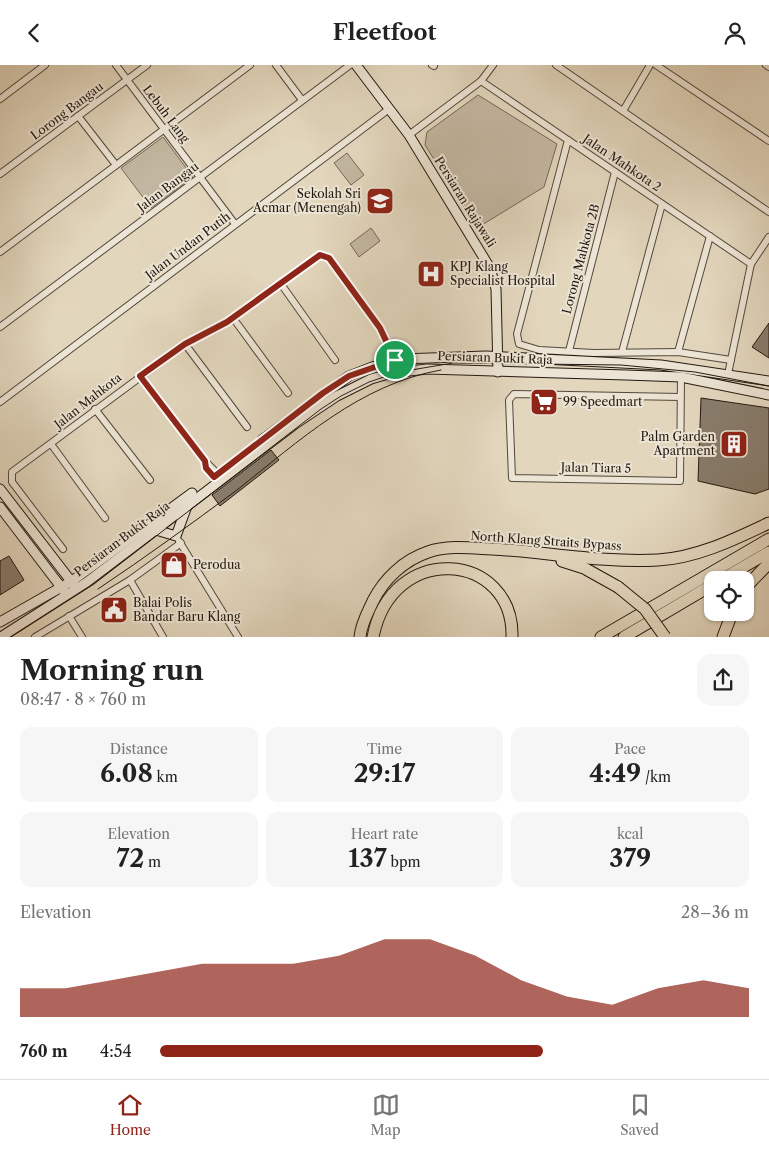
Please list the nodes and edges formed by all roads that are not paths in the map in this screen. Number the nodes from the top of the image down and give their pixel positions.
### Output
1 (45, 65) edge
2 (116, 65) edge
3 (147, 65) edge
4 (250, 65) edge
5 (276, 65) edge
6 (350, 65) edge
7 (356, 65) edge
8 (493, 65) edge
9 (556, 65) edge
10 (650, 65) edge
11 (656, 65) edge
12 (127, 80) junction
13 (481, 81) junction
14 (1, 96) edge
15 (302, 100) junction
16 (389, 109) junction
17 (623, 111) junction
18 (78, 116) junction
19 (164, 129) junction
20 (409, 135) junction
21 (568, 140) junction
22 (769, 141) edge
23 (116, 165) junction
24 (615, 172) junction
25 (0, 174) edge
26 (200, 177) junction
27 (662, 204) junction
28 (769, 212) edge
29 (235, 224) junction
30 (710, 237) junction
31 (769, 237) edge
32 (0, 251) edge
33 (751, 264) junction
34 (281, 285) junction
35 (232, 318) junction
36 (0, 327) edge
37 (185, 344) junction
38 (568, 351) junction
39 (622, 352) junction
40 (678, 352) junction
41 (498, 357) junction
42 (335, 359) dead end
43 (395, 360) junction
44 (731, 360) junction
45 (498, 372) junction
46 (728, 374) junction
47 (140, 376) junction
48 (681, 377) junction
49 (769, 381) edge
50 (288, 393) dead end
51 (769, 395) edge
52 (681, 397) junction
53 (0, 402) edge
54 (95, 409) junction
55 (247, 427) dead end
56 (51, 444) junction
57 (216, 475) junction
58 (150, 480) dead end
59 (0, 489) edge
60 (188, 504) junction
61 (0, 507) edge
62 (105, 518) dead end
63 (769, 523) edge
64 (156, 530) junction
65 (178, 539) junction
66 (769, 539) edge
67 (63, 549) dead end
68 (524, 551) junction
69 (769, 552) edge
70 (407, 561) junction
71 (769, 563) edge
72 (736, 571) edge
73 (754, 579) edge
74 (130, 580) junction
75 (72, 581) junction
76 (61, 587) junction
77 (77, 589) junction
78 (704, 590) edge
79 (66, 596) junction
80 (69, 616) junction
81 (729, 621) edge
82 (0, 622) edge
83 (12, 634) edge
84 (1, 637) edge
85 (35, 637) edge
86 (82, 637) edge
87 (163, 637) edge
88 (238, 637) edge
89 (353, 637) edge
90 (360, 637) edge
91 (373, 637) edge
92 (512, 637) edge
93 (601, 637) edge
94 (624, 637) edge
95 (665, 637) edge
96 (723, 637) edge

1 - 14 street
2 - 12 street, Lebuh Lang
3 - 12 street, Lorong Bangau
4 - 19 street
5 - 15 street
6 - 15 street, Jalan Bangau
7 - 16 main road, Persiaran Rajawali
8 - 13 street
9 - 17 street
10 - 17 street
11 - 22 street
12 - 18 street, Lorong Bangau
12 - 19 street, Lebuh Lang
13 - 20 street
13 - 21 street, Jalan Mahkota 2
15 - 26 street, Jalan Bangau
16 - 20 main road, Persiaran Rajawali
16 - 29 street, Jalan Undan Putih
17 - 28 street
18 - 23 street
18 - 25 street, Lorong Bangau
19 - 23 street
19 - 26 street, Lebuh Lang
20 - 41 main road, Persiaran Rajawali
21 - 24 street, Jalan Mahkota 2
21 - 38 street
23 - 32 street
24 - 27 street, Jalan Mahkota 2
24 - 38 street, Lorong Mahkota 2B
26 - 29 street, Lebuh Lang
26 - 36 street, Jalan Bangau
27 - 30 street, Jalan Mahkota 2
27 - 39 street
29 - 53 street, Jalan Undan Putih
30 - 33 street, Jalan Mahkota 2
30 - 40 street
31 - 33 street
33 - 44 street
34 - 35 street, Jalan Mahkota
34 - 42 street
34 - 43 street, Jalan Mahkota
35 - 37 street, Jalan Mahkota
35 - 50 street
37 - 47 street, Jalan Mahkota
37 - 55 street
38 - 39 street
39 - 40 street
40 - 44 street
41 - 43 main road, Persiaran Bukit Raja
41 - 45 main road, Persiaran Rajawali
41 - 46 main road, Persiaran Bukit Raja
43 - 57 main road, Persiaran Bukit Raja
44 - 46 street
45 - 48 main road, Persiaran Bukit Raja
45 - 60 main road, Persiaran Bukit Raja
46 - 49 main road, Persiaran Bukit Raja
47 - 54 street, Jalan Mahkota
47 - 57 street
48 - 51 main road, Persiaran Bukit Raja
48 - 52 street
52 - 52 street, Jalan Tiara 5
54 - 56 street, Jalan Mahkota
54 - 58 street
56 - 62 street
56 - 67 street, Jalan Mahkota
57 - 75 main road, Persiaran Bukit Raja
59 - 75 main road
60 - 64 main road, Persiaran Bukit Raja
60 - 65 main road
61 - 76 main road
63 - 68 highway, North Klang Straits Bypass
64 - 65 main road
64 - 77 main road, Persiaran Bukit Raja
65 - 74 street
65 - 88 street
66 - 93 highway
68 - 70 highway, North Klang Straits Bypass
68 - 95 highway, bridge
69 - 72 highway
70 - 89 highway
70 - 90 highway, North Klang Straits Bypass
71 - 73 highway
74 - 80 street
74 - 87 street
75 - 76 main road, Persiaran Bukit Raja
75 - 77 main road
76 - 79 main road
76 - 82 main road, Persiaran Bukit Raja
77 - 79 main road, Persiaran Bukit Raja
78 - 94 highway
79 - 83 main road, Persiaran Bukit Raja
80 - 85 street
80 - 86 street
81 - 96 highway
83 - 84 main road, Persiaran Bukit Raja
91 - 92 highway

